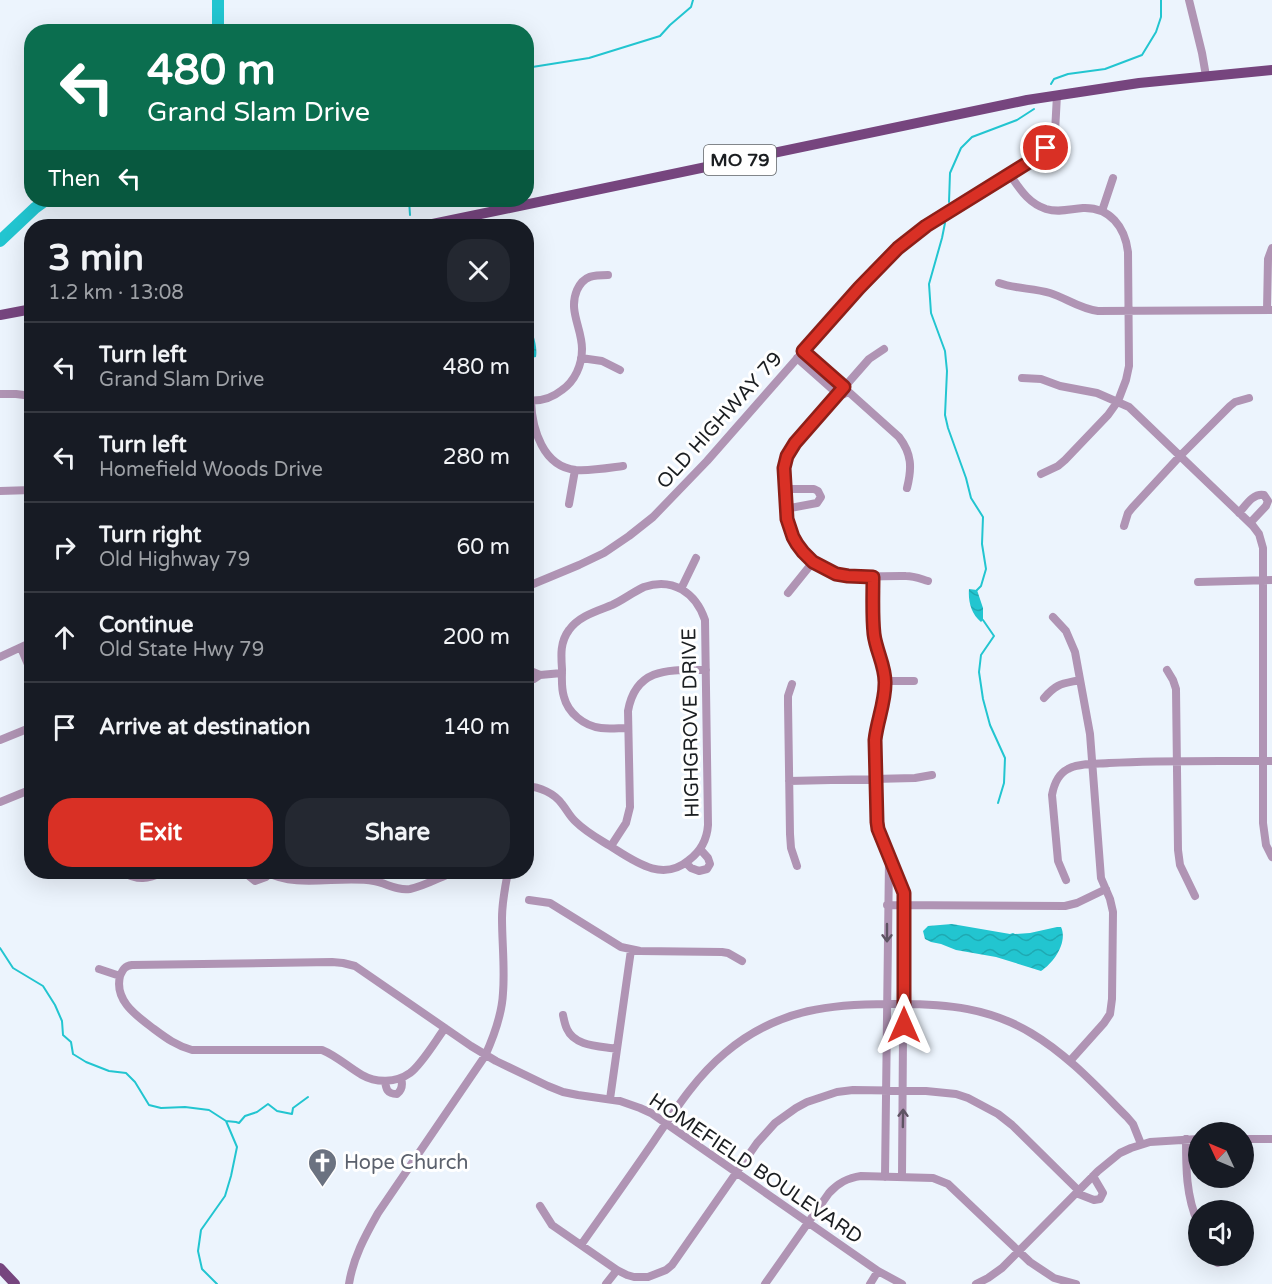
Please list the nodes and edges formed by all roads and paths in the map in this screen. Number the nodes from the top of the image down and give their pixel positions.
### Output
1 (1189, 0) edge
2 (1272, 70) edge
3 (1206, 76) junction
4 (1057, 95) junction
5 (1010, 175) junction
6 (1113, 178) dead end
7 (534, 203) edge
8 (514, 207) edge
9 (1102, 211) junction
10 (457, 219) edge
11 (1272, 248) edge
12 (608, 275) dead end
13 (999, 284) dead end
14 (24, 310) edge
15 (1270, 310) edge
16 (1128, 311) junction
17 (0, 315) edge
18 (884, 349) dead end
19 (803, 351) junction
20 (581, 358) junction
21 (796, 358) junction
22 (620, 370) dead end
23 (1022, 378) dead end
24 (842, 389) junction
25 (0, 394) edge
26 (24, 395) edge
27 (1249, 398) dead end
28 (534, 399) edge
29 (1118, 401) junction
30 (534, 426) edge
31 (1180, 456) junction
32 (623, 466) dead end
33 (575, 470) junction
34 (1041, 474) dead end
35 (907, 488) dead end
36 (785, 489) junction
37 (24, 490) edge
38 (0, 491) edge
39 (569, 504) dead end
40 (785, 509) junction
41 (1239, 513) junction
42 (1250, 523) junction
43 (1124, 526) dead end
44 (696, 558) dead end
45 (813, 562) junction
46 (873, 577) junction
47 (1262, 580) junction
48 (1272, 580) edge
49 (928, 581) dead end
50 (1198, 582) dead end
51 (534, 584) edge
52 (681, 589) junction
53 (788, 593) dead end
54 (1053, 617) dead end
55 (24, 646) edge
56 (21, 648) junction
57 (24, 655) edge
58 (0, 657) edge
59 (706, 670) junction
60 (1167, 670) dead end
61 (534, 672) edge
62 (562, 673) junction
63 (540, 675) junction
64 (534, 679) edge
65 (1080, 680) junction
66 (886, 681) junction
67 (914, 681) dead end
68 (792, 684) dead end
69 (1044, 698) dead end
70 (628, 728) junction
71 (24, 731) edge
72 (0, 740) edge
73 (1176, 761) junction
74 (1268, 761) edge
75 (1092, 764) junction
76 (932, 775) dead end
77 (876, 779) junction
78 (789, 781) junction
79 (534, 787) edge
80 (24, 792) edge
81 (0, 802) edge
82 (611, 846) junction
83 (700, 849) junction
84 (889, 853) junction
85 (1272, 857) edge
86 (686, 863) junction
87 (796, 866) dead end
88 (366, 879) edge
89 (436, 879) edge
90 (506, 879) edge
91 (1066, 880) dead end
92 (1106, 889) junction
93 (1195, 896) dead end
94 (529, 900) dead end
95 (887, 905) junction
96 (905, 905) junction
97 (631, 950) junction
98 (742, 961) dead end
99 (99, 969) dead end
100 (120, 976) junction
101 (886, 1004) junction
102 (904, 1004) junction
103 (563, 1015) dead end
104 (445, 1028) junction
105 (617, 1048) junction
106 (485, 1056) junction
107 (1070, 1061) junction
108 (401, 1078) junction
109 (385, 1081) junction
110 (886, 1090) junction
111 (903, 1090) junction
112 (610, 1100) junction
113 (666, 1123) junction
114 (1186, 1139) joint
115 (1254, 1139) edge
116 (1272, 1140) edge
117 (1141, 1144) junction
118 (737, 1172) junction
119 (1093, 1176) junction
120 (885, 1177) junction
121 (902, 1177) junction
122 (1077, 1192) junction
123 (1192, 1200) edge
124 (540, 1206) dead end
125 (808, 1222) junction
126 (581, 1245) junction
127 (1019, 1252) junction
128 (0, 1268) edge
129 (617, 1270) junction
130 (878, 1271) junction
131 (655, 1280) edge
132 (639, 1281) edge
133 (15, 1284) edge
134 (349, 1284) edge
135 (606, 1284) edge
136 (765, 1284) edge
137 (870, 1284) edge
138 (902, 1284) edge
139 (976, 1284) edge
140 (1076, 1284) edge

1 - 3 street
2 - 3 main road, MO 79
3 - 4 main road, MO 79
4 - 5 street, OLD HIGHWAY 79
4 - 7 main road, MO 79
5 - 9 street
5 - 19 street, OLD HIGHWAY 79
6 - 9 street
8 - 10 main road, MO 79
9 - 16 street
11 - 15 street
12 - 20 street
13 - 16 street
14 - 17 main road
15 - 16 street
16 - 29 street
18 - 24 street
19 - 21 street, OLD HIGHWAY 79
19 - 24 street
20 - 22 street
20 - 28 street
21 - 24 street
21 - 51 street, OLD HIGHWAY 79
23 - 29 street
24 - 35 street
24 - 36 street
25 - 26 street
27 - 31 street
29 - 31 street
29 - 34 street
30 - 33 street
31 - 41 street
31 - 43 street
32 - 33 street
33 - 39 street
36 - 40 street
36 - 40 street
37 - 38 street
40 - 45 street
41 - 42 street
41 - 42 street
42 - 47 street
44 - 52 street
45 - 46 street
45 - 53 street
46 - 49 street
46 - 66 street
47 - 48 street
47 - 50 street
47 - 74 street
52 - 59 street, HIGHGROVE DRIVE
52 - 62 street
54 - 65 street
55 - 56 street
56 - 57 street
56 - 58 street
59 - 70 street
59 - 83 street, HIGHGROVE DRIVE
60 - 73 street
61 - 63 street
62 - 63 street
62 - 70 street
63 - 64 street
65 - 69 street
65 - 75 street
66 - 67 street
66 - 77 street
68 - 78 street
70 - 82 street
71 - 72 street
73 - 74 street
73 - 75 street
73 - 93 street
74 - 85 street
75 - 91 street
75 - 92 street
76 - 77 street
77 - 78 street
77 - 84 street
78 - 87 street
79 - 82 street, HIGHGROVE DRIVE
80 - 81 street
82 - 86 street, HIGHGROVE DRIVE
83 - 86 street, HIGHGROVE DRIVE
83 - 86 street, HIGHGROVE DRIVE
84 - 95 street
84 - 96 street
88 - 89 street
90 - 106 street
92 - 96 street
92 - 107 street
94 - 97 street
95 - 96 street
95 -> 101 street
96 - 102 street
97 - 98 street
97 - 105 street
99 - 100 street
100 - 104 street, HOMEFIELD BOULEVARD
100 - 109 street
101 - 102 street
101 - 110 street
101 - 113 street
102 - 107 street
102 - 111 street
103 - 105 street
104 - 106 street, HOMEFIELD BOULEVARD
104 - 108 street
105 - 112 street
106 - 112 street, HOMEFIELD BOULEVARD
106 - 134 street
107 - 117 street
108 - 109 street
108 - 109 street
110 - 111 street
110 - 118 street
110 - 120 street
121 -> 111 street
111 - 122 street
112 - 113 street, HOMEFIELD BOULEVARD
113 - 118 street, HOMEFIELD BOULEVARD
113 - 126 street
114 - 117 street
114 - 123 street
115 - 116 street
117 - 119 street
118 - 125 street, HOMEFIELD BOULEVARD
118 - 131 street
119 - 122 street
119 - 122 street
120 - 121 street
120 - 125 street
121 - 127 street
122 - 127 street
124 - 126 street
125 - 130 street, HOMEFIELD BOULEVARD
125 - 136 street
126 - 129 street
127 - 139 street
127 - 140 street
128 - 133 main road
129 - 132 street
129 - 135 street
130 - 137 street
130 - 138 street, HOMEFIELD BOULEVARD
131 - 132 street

